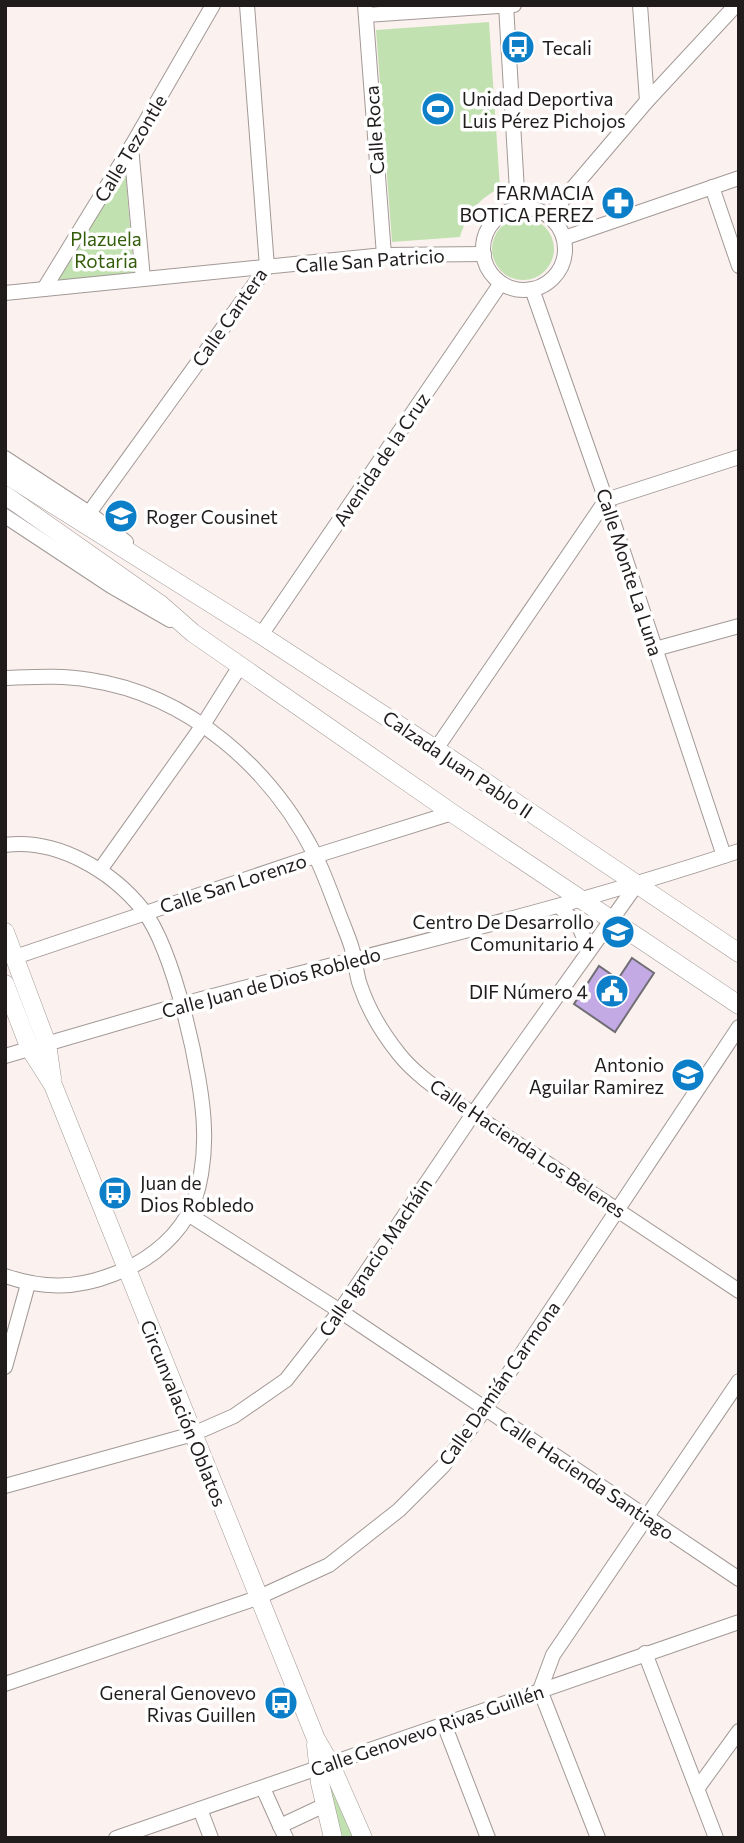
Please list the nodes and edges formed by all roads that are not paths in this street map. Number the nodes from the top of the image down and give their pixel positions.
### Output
1 (213, 5) edge
2 (247, 5) edge
3 (514, 5) edge
4 (640, 5) edge
5 (736, 5) edge
6 (506, 6) edge
7 (365, 10) edge
8 (647, 101) junction
9 (131, 147) junction
10 (739, 178) edge
11 (712, 187) junction
12 (518, 208) junction
13 (549, 216) junction
14 (564, 239) junction
15 (484, 254) junction
16 (384, 255) junction
17 (739, 266) edge
18 (267, 267) junction
19 (143, 279) junction
20 (501, 283) junction
21 (44, 289) junction
22 (532, 289) junction
23 (5, 293) edge
24 (739, 457) edge
25 (5, 458) edge
26 (5, 474) edge
27 (5, 495) edge
28 (606, 500) junction
29 (32, 503) junction
30 (89, 513) junction
31 (5, 516) edge
32 (175, 579) junction
33 (739, 626) edge
34 (194, 633) junction
35 (261, 635) junction
36 (655, 649) junction
37 (240, 666) junction
38 (5, 678) edge
39 (203, 725) junction
40 (436, 749) junction
41 (453, 813) junction
42 (5, 845) edge
43 (739, 851) edge
44 (315, 856) junction
45 (724, 856) junction
46 (100, 870) junction
47 (637, 884) junction
48 (583, 899) junction
49 (559, 906) junction
50 (145, 913) junction
51 (611, 920) junction
52 (5, 932) edge
53 (589, 951) junction
54 (739, 953) edge
55 (15, 957) junction
56 (354, 960) junction
57 (5, 984) edge
58 (181, 1005) junction
59 (739, 1006) edge
60 (739, 1027) edge
61 (47, 1044) junction
62 (30, 1049) junction
63 (5, 1056) edge
64 (53, 1085) junction
65 (473, 1114) junction
66 (618, 1209) junction
67 (188, 1214) junction
68 (126, 1270) junction
69 (5, 1276) edge
70 (28, 1284) junction
71 (739, 1291) edge
72 (340, 1311) junction
73 (5, 1367) edge
74 (739, 1381) edge
75 (485, 1409) junction
76 (193, 1434) junction
77 (5, 1486) edge
78 (647, 1518) junction
79 (739, 1579) edge
80 (257, 1598) junction
81 (739, 1622) edge
82 (645, 1653) junction
83 (5, 1685) edge
84 (540, 1690) junction
85 (444, 1724) junction
86 (737, 1739) edge
87 (324, 1767) junction
88 (263, 1788) junction
89 (697, 1789) junction
90 (325, 1805) junction
91 (200, 1809) junction
92 (283, 1832) edge
93 (116, 1838) edge
94 (211, 1838) edge
95 (333, 1838) edge
96 (363, 1838) edge
97 (488, 1838) edge
98 (598, 1838) edge
99 (716, 1838) edge

1 - 9 street, Calle Tezontle
2 - 18 street, Calle Cantera
3 - 6 street
4 - 8 street
5 - 8 street
6 - 7 street
6 - 12 street
7 - 16 street, Calle Roca
8 - 13 street
9 - 19 street
9 - 21 street, Calle Tezontle
10 - 11 street
11 - 14 street
11 - 17 street
12 - 13 street
12 - 15 street
13 - 14 street
14 - 22 street
15 - 16 street, Calle San Patricio
15 - 20 street
16 - 18 street, Calle San Patricio
18 - 19 street, Calle San Patricio
18 - 30 street, Calle Cantera
19 - 21 street, Calle San Patricio
20 - 22 street
20 - 35 street, Avenida de la Cruz
21 - 23 street, Calle San Patricio
22 - 28 street, Calle Monte La Luna
24 - 28 street
25 - 30 street, Calzada Juan Pablo II
26 - 29 main road, Calzada Juan Pablo II
27 - 29 main road, Calzada Juan Pablo II
28 - 36 street, Calle Monte La Luna
28 - 40 street
29 - 32 main road, Calzada Juan Pablo II
29 - 34 main road, Calzada Juan Pablo II
30 - 32 street, Calzada Juan Pablo II
31 - 34 street, Calzada Juan Pablo II
32 - 35 main road, Calzada Juan Pablo II
33 - 36 street
34 - 37 main road, Calzada Juan Pablo II
35 - 40 main road, Calzada Juan Pablo II
36 - 45 street, Calle Monte La Luna
37 - 39 street
37 - 41 main road, Calzada Juan Pablo II
38 - 39 street, Calle Hacienda Los Belenes
39 - 44 street, Calle Hacienda Los Belenes
39 - 46 street
40 - 47 main road, Calzada Juan Pablo II
41 - 44 street, Calle San Lorenzo
41 - 48 main road, Calzada Juan Pablo II
42 - 46 street
43 - 45 street, Calle Juan de Dios Robledo
44 - 50 street, Calle San Lorenzo
44 - 56 street, Calle Hacienda Los Belenes
45 - 47 street, Calle Juan de Dios Robledo
46 - 50 street
47 - 48 street, Calle Juan de Dios Robledo
47 - 51 street, Calle Ignacio Macháin
47 - 54 main road, Calzada Juan Pablo II
48 - 49 street, Calle Juan de Dios Robledo
48 - 51 main road, Calzada Juan Pablo II
49 - 53 street
49 - 56 street, Calle Juan de Dios Robledo
50 - 55 street, Calle San Lorenzo
50 - 58 street
51 - 53 street, Calle Ignacio Macháin
51 - 59 main road, Calzada Juan Pablo II
52 - 55 main road, Circunvalación Oblatos
53 - 65 street, Calle Ignacio Macháin
55 - 61 main road, Circunvalación Oblatos
56 - 58 street, Calle Juan de Dios Robledo
56 - 65 street, Calle Hacienda Los Belenes
57 - 62 main road, Circunvalación Oblatos
58 - 61 street, Calle Juan de Dios Robledo
58 - 67 street
60 - 66 street, Calle Damián Carmona
61 - 62 street, Calle Juan de Dios Robledo
61 - 64 main road, Circunvalación Oblatos
62 - 63 street, Calle Juan de Dios Robledo
62 - 64 main road, Circunvalación Oblatos
64 - 68 main road, Circunvalación Oblatos
65 - 66 street, Calle Hacienda Los Belenes
65 - 72 street, Calle Ignacio Macháin
66 - 71 street, Calle Hacienda Los Belenes
66 - 75 street, Calle Damián Carmona
67 - 68 street
67 - 72 street, Calle Hacienda Santiago
68 - 70 street
68 - 76 main road, Circunvalación Oblatos
69 - 70 street
70 - 73 street
72 - 75 street, Calle Hacienda Santiago
72 - 76 street, Calle Ignacio Macháin
74 - 78 street
75 - 78 street, Calle Hacienda Santiago
75 - 80 street, Calle Damián Carmona
76 - 77 street, Calle Ignacio Macháin
76 - 80 main road, Circunvalación Oblatos
78 - 79 street, Calle Hacienda Santiago
78 - 84 street
80 - 83 street, Calle Damián Carmona
80 - 87 main road, Circunvalación Oblatos
81 - 82 street, Calle Genovevo Rivas Guillén
82 - 84 street, Calle Genovevo Rivas Guillén
82 - 89 street
84 - 85 street, Calle Genovevo Rivas Guillén
84 - 98 street
85 - 87 street, Calle Genovevo Rivas Guillén
85 - 97 street
86 - 89 street
87 - 88 street, Calle Genovevo Rivas Guillén
87 - 90 main road, Circunvalación Oblatos
87 - 96 main road, Circunvalación Oblatos
88 - 91 street, Calle Genovevo Rivas Guillén
88 - 92 street
89 - 99 street
90 - 92 street
90 - 95 main road, Circunvalación Oblatos
91 - 93 street, Calle Genovevo Rivas Guillén
91 - 94 street

